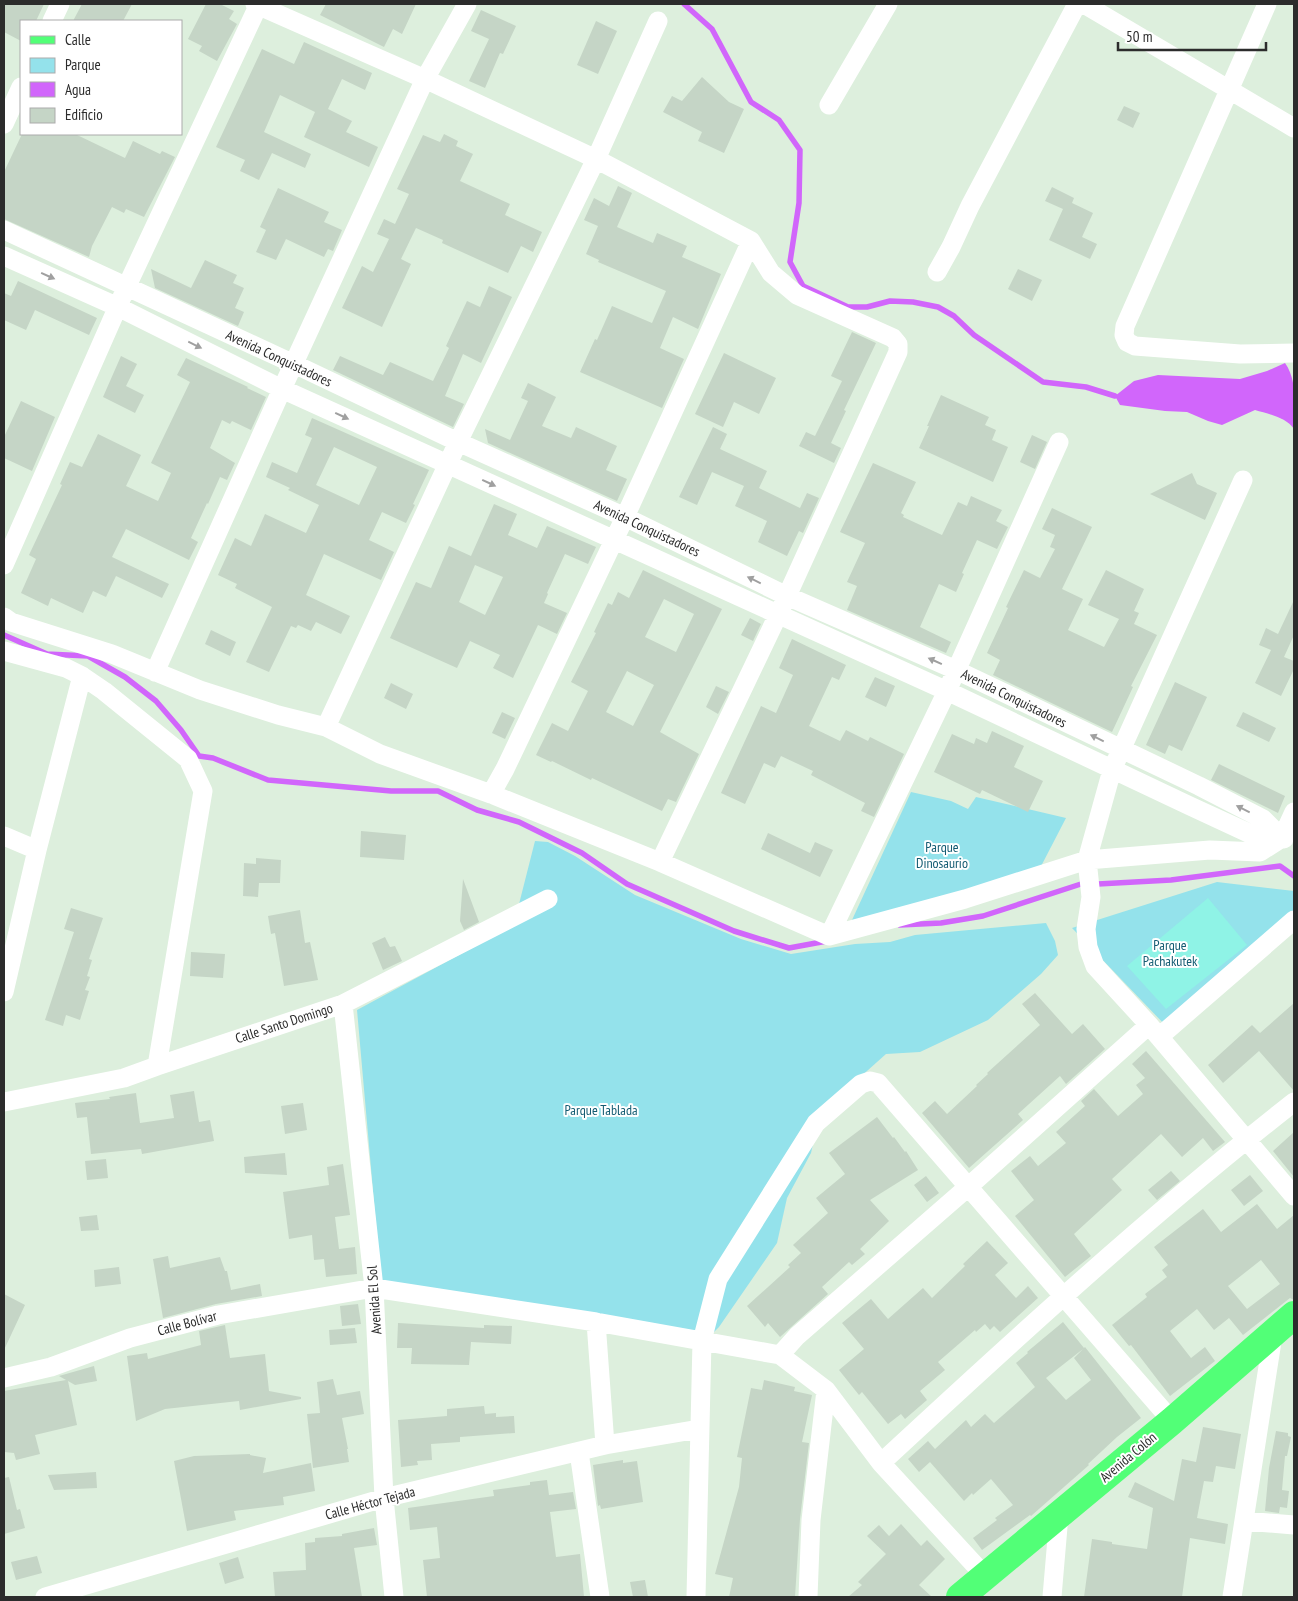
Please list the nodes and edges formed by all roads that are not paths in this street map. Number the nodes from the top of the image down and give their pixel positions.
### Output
1 (60, 4) edge
2 (257, 4) edge
3 (467, 4) edge
4 (888, 4) edge
5 (1077, 4) edge
6 (1084, 4) edge
7 (1267, 4) edge
8 (52, 20) edge
9 (658, 21) dead end
10 (425, 79) junction
11 (20, 88) edge
12 (1228, 88) junction
13 (829, 104) dead end
14 (4, 124) edge
15 (1294, 128) edge
16 (596, 159) junction
17 (4, 230) edge
18 (751, 241) junction
19 (4, 256) edge
20 (937, 272) dead end
21 (126, 288) junction
22 (118, 307) junction
23 (1294, 353) edge
24 (294, 364) junction
25 (282, 388) junction
26 (458, 442) junction
27 (1058, 442) dead end
28 (448, 464) junction
29 (1243, 480) dead end
30 (625, 517) junction
31 (614, 540) junction
32 (4, 565) edge
33 (787, 596) junction
34 (778, 615) junction
35 (4, 617) edge
36 (4, 651) edge
37 (956, 670) junction
38 (155, 672) junction
39 (82, 676) junction
40 (947, 691) junction
41 (326, 727) junction
42 (1122, 750) junction
43 (1112, 770) junction
44 (491, 794) junction
45 (1294, 812) edge
46 (4, 836) edge
47 (1288, 840) edge
48 (38, 850) junction
49 (1087, 860) junction
50 (660, 862) junction
51 (548, 899) dead end
52 (1294, 920) edge
53 (829, 936) junction
54 (4, 992) edge
55 (344, 1004) junction
56 (1154, 1031) junction
57 (157, 1066) junction
58 (4, 1102) edge
59 (1294, 1102) edge
60 (1246, 1140) junction
61 (968, 1187) junction
62 (1294, 1196) edge
63 (374, 1288) junction
64 (1063, 1296) junction
65 (1294, 1315) edge
66 (596, 1322) junction
67 (1273, 1335) junction
68 (702, 1341) junction
69 (780, 1355) junction
70 (4, 1378) edge
71 (826, 1390) junction
72 (1172, 1421) junction
73 (699, 1429) junction
74 (605, 1445) junction
75 (579, 1452) junction
76 (880, 1463) junction
77 (384, 1498) junction
78 (1059, 1515) junction
79 (1244, 1521) junction
80 (1294, 1525) edge
81 (985, 1576) junction
82 (45, 1597) edge
83 (394, 1597) edge
84 (600, 1597) edge
85 (696, 1597) edge
86 (808, 1597) edge
87 (960, 1597) edge
88 (1052, 1597) edge
89 (1232, 1597) edge

1 - 8 street
2 - 10 street
2 - 21 street
3 - 10 street
4 - 13 street
5 - 20 street
6 - 12 street
7 - 12 street
9 - 16 street
10 - 16 street
10 - 24 street
11 - 14 street
12 - 15 street
12 - 23 street
16 - 18 street
16 - 26 street
17 - 21 street, Avenida Conquistadores
18 - 30 street
18 - 33 street
19 -> 22 street, Avenida Conquistadores
21 - 22 street
21 - 24 street, Avenida Conquistadores
22 -> 25 street, Avenida Conquistadores
22 - 32 street
24 - 25 street
24 - 26 street, Avenida Conquistadores
25 -> 28 street, Avenida Conquistadores
25 - 38 street
26 - 28 street
26 - 30 street, Avenida Conquistadores
27 - 37 street
28 -> 31 street, Avenida Conquistadores
28 - 41 street
29 - 42 street
30 - 31 street
33 -> 30 street, Avenida Conquistadores
31 - 34 street, Avenida Conquistadores
31 - 44 street
33 - 34 street
37 -> 33 street, Avenida Conquistadores
34 - 40 street, Avenida Conquistadores
34 - 50 street
35 - 38 street
36 - 39 street
37 - 40 street
42 -> 37 street, Avenida Conquistadores
38 - 41 street
39 - 48 street
39 - 57 street
40 - 43 street, Avenida Conquistadores
40 - 53 street
41 - 44 street
42 - 43 street
47 -> 42 street, Avenida Conquistadores
43 - 47 street, Avenida Conquistadores
43 - 49 street
44 - 50 street
45 - 47 street
46 - 48 street
47 - 49 street
48 - 54 street
49 - 53 street
49 - 56 street
50 - 53 street
51 - 55 street, Calle Santo Domingo
52 - 56 street
55 - 57 street, Calle Santo Domingo
55 - 63 street, Avenida El Sol
56 - 60 street
56 - 61 street
57 - 58 street, Calle Santo Domingo
59 - 60 street
60 - 62 street
60 - 64 street
61 - 64 street
61 - 68 street
61 - 69 street
63 - 66 street, Calle Bolívar
63 - 70 street, Calle Bolívar
63 - 77 street, Avenida El Sol
64 - 72 street
64 - 76 street
65 - 67 main road, Avenida Colón
66 - 68 street, Calle Bolívar
66 - 74 street
67 - 72 main road, Avenida Colón
67 - 79 street
68 - 69 street, Calle Bolívar
68 - 73 street
69 - 71 street
71 - 76 street
71 - 86 street
72 - 78 main road, Avenida Colón
73 - 74 street, Calle Héctor Tejada
73 - 85 street
74 - 75 street, Calle Héctor Tejada
75 - 77 street, Calle Héctor Tejada
75 - 84 street
76 - 81 street
77 - 82 street, Calle Héctor Tejada
77 - 83 street, Avenida El Sol
78 - 81 main road, Avenida Colón
78 - 88 street
79 - 80 street
79 - 89 street
81 - 87 main road, Avenida Colón

